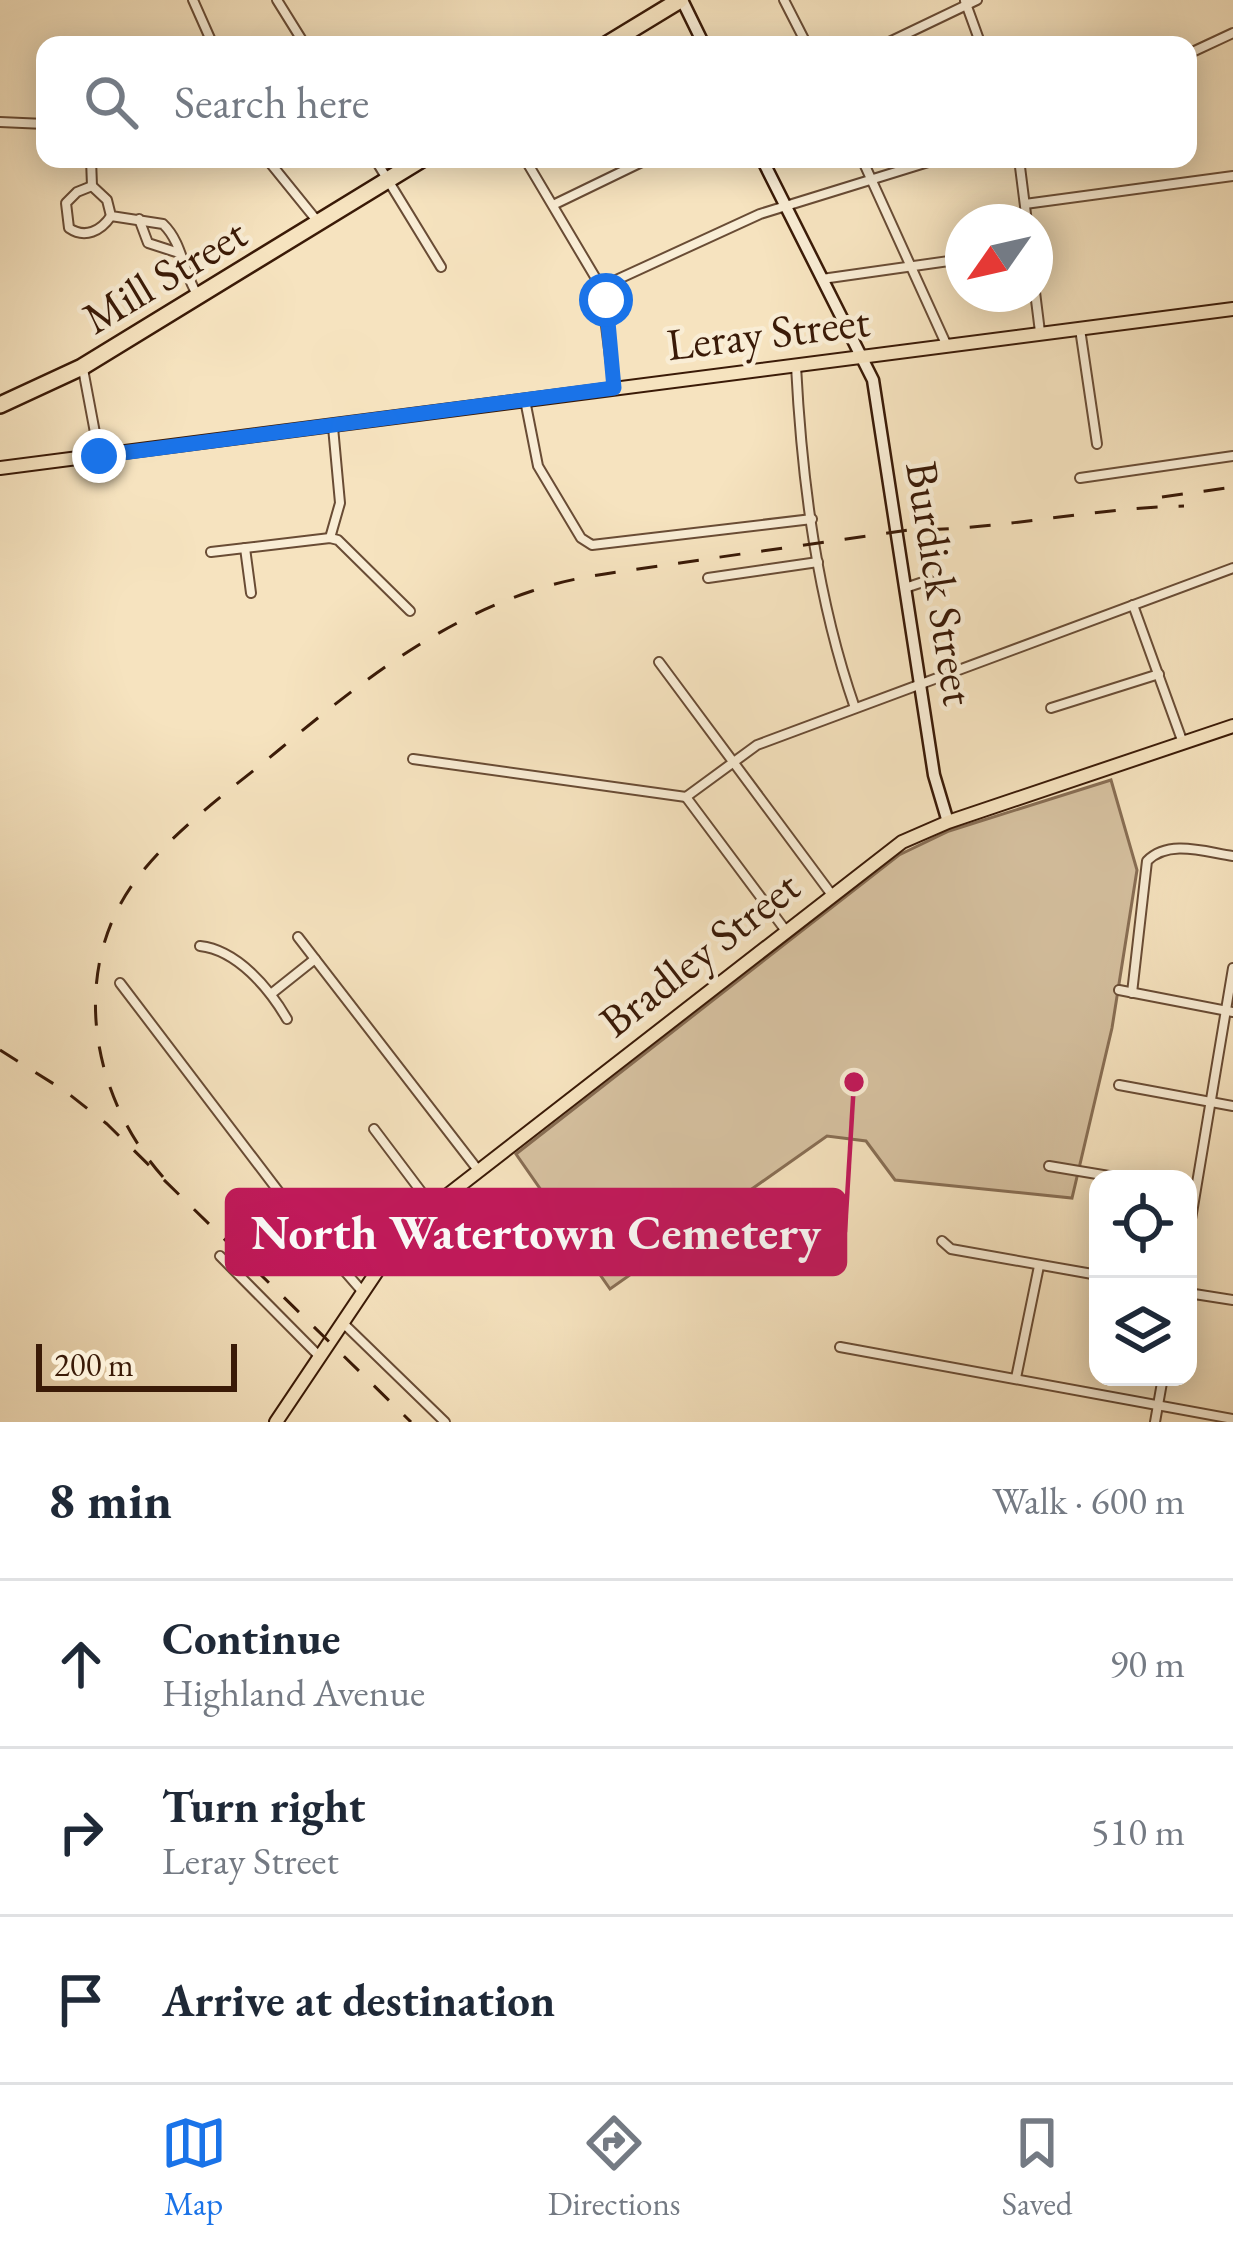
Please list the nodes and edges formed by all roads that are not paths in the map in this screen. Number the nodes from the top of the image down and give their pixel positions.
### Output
1 (193, 0) edge
2 (277, 0) edge
3 (681, 0) edge
4 (784, 0) edge
5 (976, 0) edge
6 (965, 2) edge
7 (1233, 33) edge
8 (209, 36) edge
9 (299, 36) edge
10 (621, 36) edge
11 (699, 36) edge
12 (802, 36) edge
13 (900, 36) edge
14 (978, 36) edge
15 (1197, 50) edge
16 (0, 122) edge
17 (36, 124) edge
18 (91, 168) edge
19 (274, 168) edge
20 (381, 168) edge
21 (407, 168) edge
22 (530, 168) edge
23 (629, 168) edge
24 (766, 168) edge
25 (866, 168) edge
26 (908, 168) edge
27 (1019, 168) edge
28 (1233, 176) edge
29 (872, 179) junction
30 (388, 180) junction
31 (92, 186) junction
32 (1025, 204) joint
33 (553, 205) junction
34 (785, 206) junction
35 (111, 217) junction
36 (139, 219) junction
37 (318, 223) junction
38 (179, 253) junction
39 (945, 261) edge
40 (911, 266) junction
41 (441, 267) dead end
42 (822, 279) junction
43 (601, 287) junction
44 (198, 296) junction
45 (1233, 310) edge
46 (1037, 312) edge
47 (1080, 329) junction
48 (1040, 334) junction
49 (947, 346) junction
50 (861, 356) junction
51 (796, 365) junction
52 (82, 367) junction
53 (614, 388) junction
54 (525, 400) junction
55 (0, 405) edge
56 (332, 425) junction
57 (1097, 444) dead end
58 (99, 456) junction
59 (1233, 456) edge
60 (0, 468) edge
61 (1080, 478) dead end
62 (812, 519) junction
63 (330, 538) junction
64 (245, 548) junction
65 (211, 552) dead end
66 (818, 562) junction
67 (1233, 568) edge
68 (708, 578) dead end
69 (929, 580) dead end
70 (905, 587) junction
71 (250, 593) dead end
72 (1133, 605) junction
73 (410, 611) dead end
74 (658, 662) dead end
75 (1159, 674) junction
76 (922, 683) junction
77 (855, 708) junction
78 (1052, 708) dead end
79 (1233, 726) edge
80 (1183, 743) junction
81 (413, 759) dead end
82 (733, 761) junction
83 (686, 797) junction
84 (948, 822) junction
85 (1233, 856) edge
86 (832, 895) junction
87 (786, 931) junction
88 (298, 938) dead end
89 (200, 946) dead end
90 (315, 959) junction
91 (1233, 968) edge
92 (120, 983) dead end
93 (1119, 990) dead end
94 (1132, 993) junction
95 (271, 994) junction
96 (1230, 1012) edge
97 (287, 1019) dead end
98 (1118, 1085) dead end
99 (1213, 1102) junction
100 (1233, 1106) edge
101 (374, 1129) dead end
102 (1049, 1166) dead end
103 (478, 1170) junction
104 (1197, 1170) edge
105 (1089, 1173) edge
106 (432, 1206) junction
107 (942, 1241) dead end
108 (220, 1256) dead end
109 (1040, 1266) junction
110 (1089, 1274) edge
111 (363, 1292) junction
112 (1197, 1294) edge
113 (1233, 1300) edge
114 (343, 1323) junction
115 (840, 1347) dead end
116 (320, 1357) junction
117 (1016, 1378) junction
118 (1161, 1386) edge
119 (1158, 1406) junction
120 (1233, 1419) edge
121 (276, 1422) edge
122 (445, 1422) edge
123 (1155, 1422) edge

1 - 8 street
2 - 9 street
3 - 10 highway
3 - 11 street
4 - 12 street
5 - 6 street
6 - 13 street
6 - 14 street
7 - 15 street
16 - 17 street
18 - 31 street
19 - 37 street
20 - 30 street
21 - 30 highway, Mill Street
22 - 33 street
23 - 33 street
24 - 34 street, Burdick Street
25 - 29 street
26 - 29 street
27 - 32 street
28 - 32 street
29 - 34 street
29 - 40 street
30 - 37 highway, Mill Street
30 - 41 street
31 - 35 street
31 - 35 street
33 - 43 street
34 - 42 street, Burdick Street
34 - 43 street
35 - 36 street
36 - 38 street
36 - 38 street
37 - 44 highway, Mill Street
38 - 44 street
39 - 40 street
40 - 42 street
40 - 49 street
42 - 50 street, Burdick Street
43 - 53 street
44 - 52 highway, Mill Street
45 - 47 main road, Leray Street
46 - 48 street
47 - 48 main road, Leray Street
47 - 57 street
48 - 49 main road, Leray Street
49 - 50 main road, Leray Street
50 - 51 main road, Leray Street
50 - 70 street, Burdick Street
51 - 53 main road, Leray Street
51 - 62 street
52 - 55 highway, Mill Street
52 - 58 street
53 - 54 main road, Leray Street
54 - 56 main road, Leray Street
54 - 62 street
56 - 58 main road, Leray Street
56 - 63 street
58 - 60 main road, Leray Street
59 - 61 street
62 - 66 street
63 - 64 street
63 - 73 street
64 - 65 street
64 - 71 street
66 - 68 street
66 - 77 street
67 - 72 street
69 - 70 street
70 - 76 street, Burdick Street
72 - 75 street
72 - 76 street
74 - 82 street
75 - 78 street
75 - 80 street
76 - 77 street
76 - 84 street, Burdick Street
77 - 82 street
79 - 80 main road, Bradley Street
80 - 84 main road, Bradley Street
81 - 83 street
82 - 83 street
82 - 86 street
83 - 87 street
84 - 86 main road, Bradley Street
85 - 94 street
86 - 87 main road, Bradley Street
87 - 103 main road, Bradley Street
88 - 90 street
89 - 95 street
90 - 95 street
90 - 103 street
91 - 96 street
92 - 111 street
93 - 94 street
94 - 96 street
95 - 97 street
96 - 99 street
98 - 99 street
99 - 100 street
99 - 104 street
101 - 106 street
102 - 105 street
103 - 106 main road, Bradley Street
106 - 111 main road, Bradley Street
107 - 109 street
108 - 116 street
109 - 110 street
109 - 117 street
111 - 114 main road, Bradley Street
112 - 113 street
114 - 116 main road, Bradley Street
114 - 122 street
115 - 117 street
116 - 121 main road, Bradley Street
117 - 119 street
118 - 119 street
119 - 120 street
119 - 123 street

